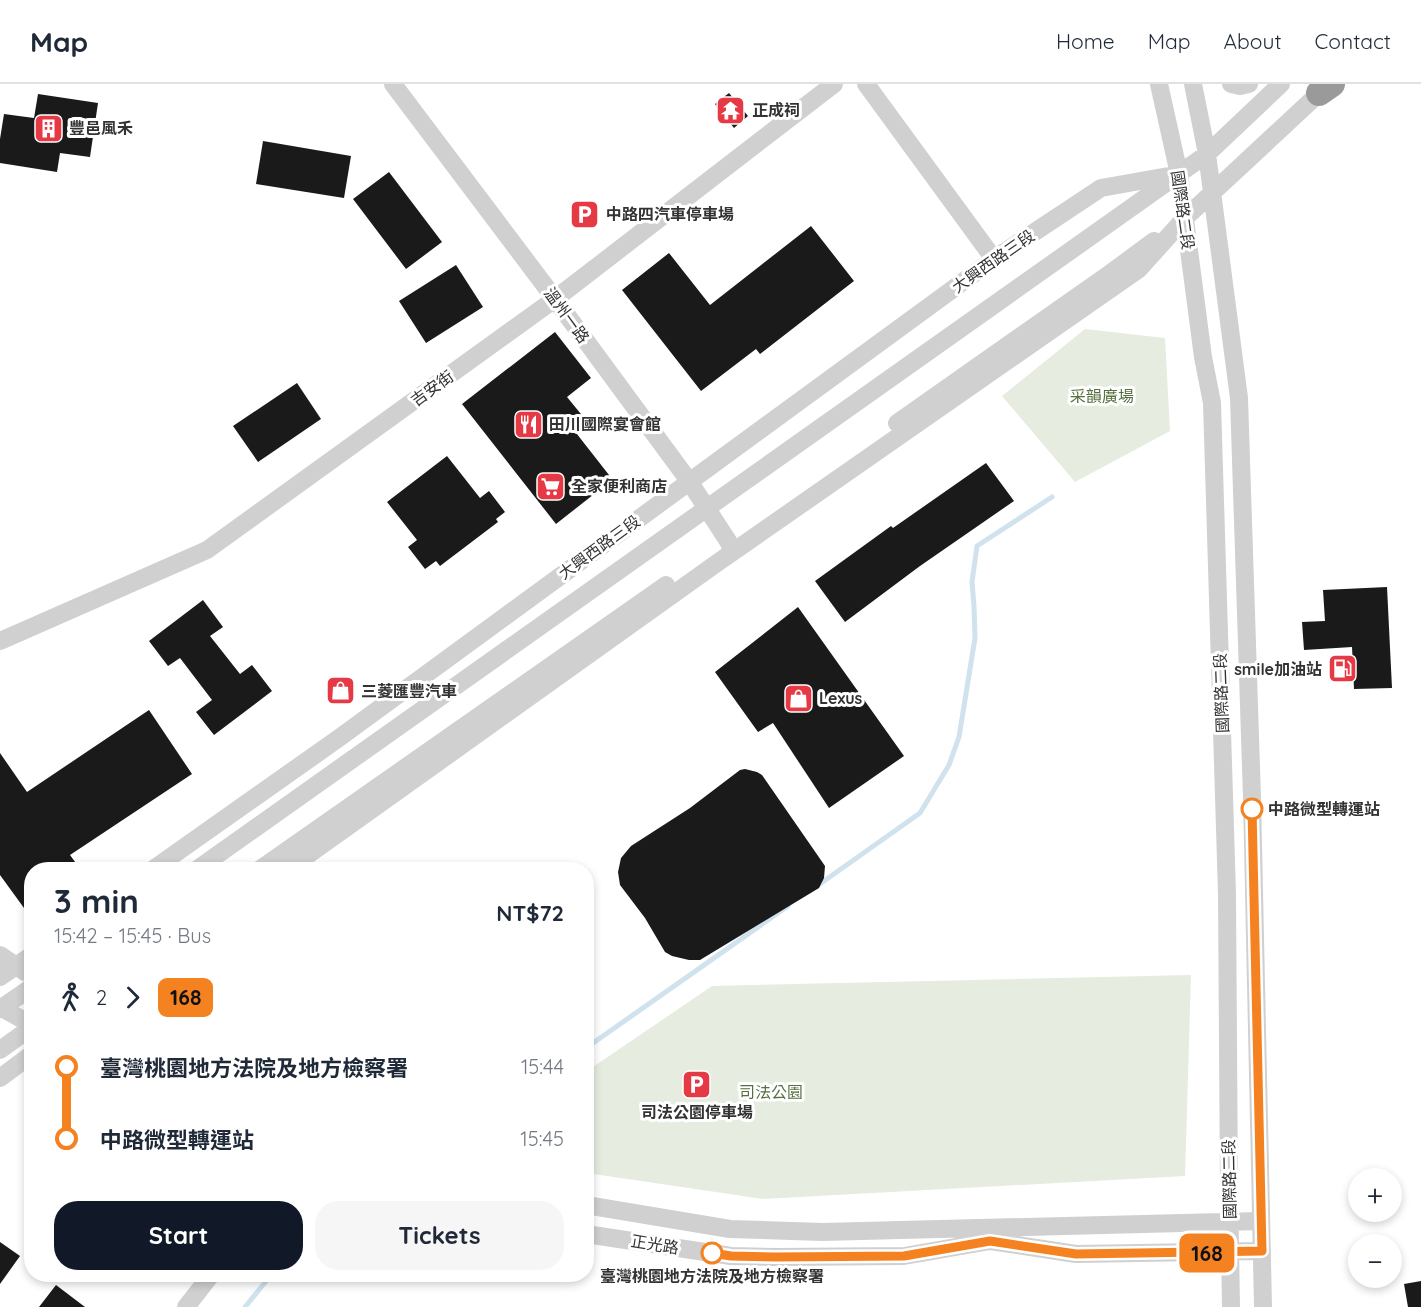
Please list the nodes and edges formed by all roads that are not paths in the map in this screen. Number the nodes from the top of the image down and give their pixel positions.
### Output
1 (393, 84) edge
2 (834, 84) edge
3 (866, 84) edge
4 (1159, 84) edge
5 (1193, 84) edge
6 (1231, 84) edge
7 (1249, 84) edge
8 (1281, 84) edge
9 (1327, 87) edge
10 (1207, 154) junction
11 (1179, 174) junction
12 (1212, 193) junction
13 (1184, 219) junction
14 (994, 259) junction
15 (555, 299) junction
16 (689, 481) junction
17 (706, 508) junction
18 (731, 547) junction
19 (0, 641) edge
20 (1222, 724) junction
21 (1249, 724) junction
22 (163, 862) edge
23 (207, 862) edge
24 (271, 862) edge
25 (298, 862) edge
26 (0, 955) edge
27 (24, 971) edge
28 (0, 977) edge
29 (24, 992) edge
30 (0, 1008) edge
31 (24, 1022) edge
32 (24, 1032) edge
33 (0, 1050) edge
34 (24, 1060) edge
35 (0, 1078) edge
36 (594, 1206) edge
37 (1261, 1221) junction
38 (1230, 1222) junction
39 (834, 1232) junction
40 (594, 1235) edge
41 (1262, 1251) junction
42 (1231, 1252) junction
43 (835, 1256) junction
44 (206, 1282) edge
45 (186, 1307) edge
46 (1232, 1307) edge
47 (1263, 1307) edge

1 - 15 street, 溫州一路
2 - 15 street, 吉安街
3 - 14 street
4 - 11 street, 國際路二段
5 - 10 street, 國際路二段
6 - 7 street
8 - 10 street, 大興西路三段
9 - 12 street
10 - 11 street, 大興西路三段
10 - 12 street, 國際路二段
11 - 13 street, 國際路二段
11 - 14 street, 大興西路三段
11 - 17 street, 大興西路三段
12 - 13 street
12 - 21 street, 國際路二段
13 - 18 street
13 - 20 street, 國際路二段
14 - 16 street, 大興西路三段
15 - 16 street, 溫州一路
15 - 19 street, 吉安街
16 - 17 street, 溫州一路
16 - 22 street, 大興西路三段
17 - 18 street, 溫州一路
17 - 23 street, 大興西路三段
18 - 24 street
18 - 25 street
20 - 21 street
20 - 38 street, 國際路二段
21 - 37 street, 國際路二段
26 - 27 street
27 - 28 street
29 - 30 street
30 - 31 street
32 - 33 street
34 - 35 street
36 - 39 street, 正光路
37 - 38 street, 正光路
37 - 41 street, 國際路二段
38 - 39 street, 正光路
38 - 42 street, 國際路二段
39 - 43 street
40 - 43 street, 正光路
41 - 42 street, 正光路
41 - 47 street, 國際路二段
42 - 43 street, 正光路
42 - 46 street, 國際路二段
44 - 45 street

